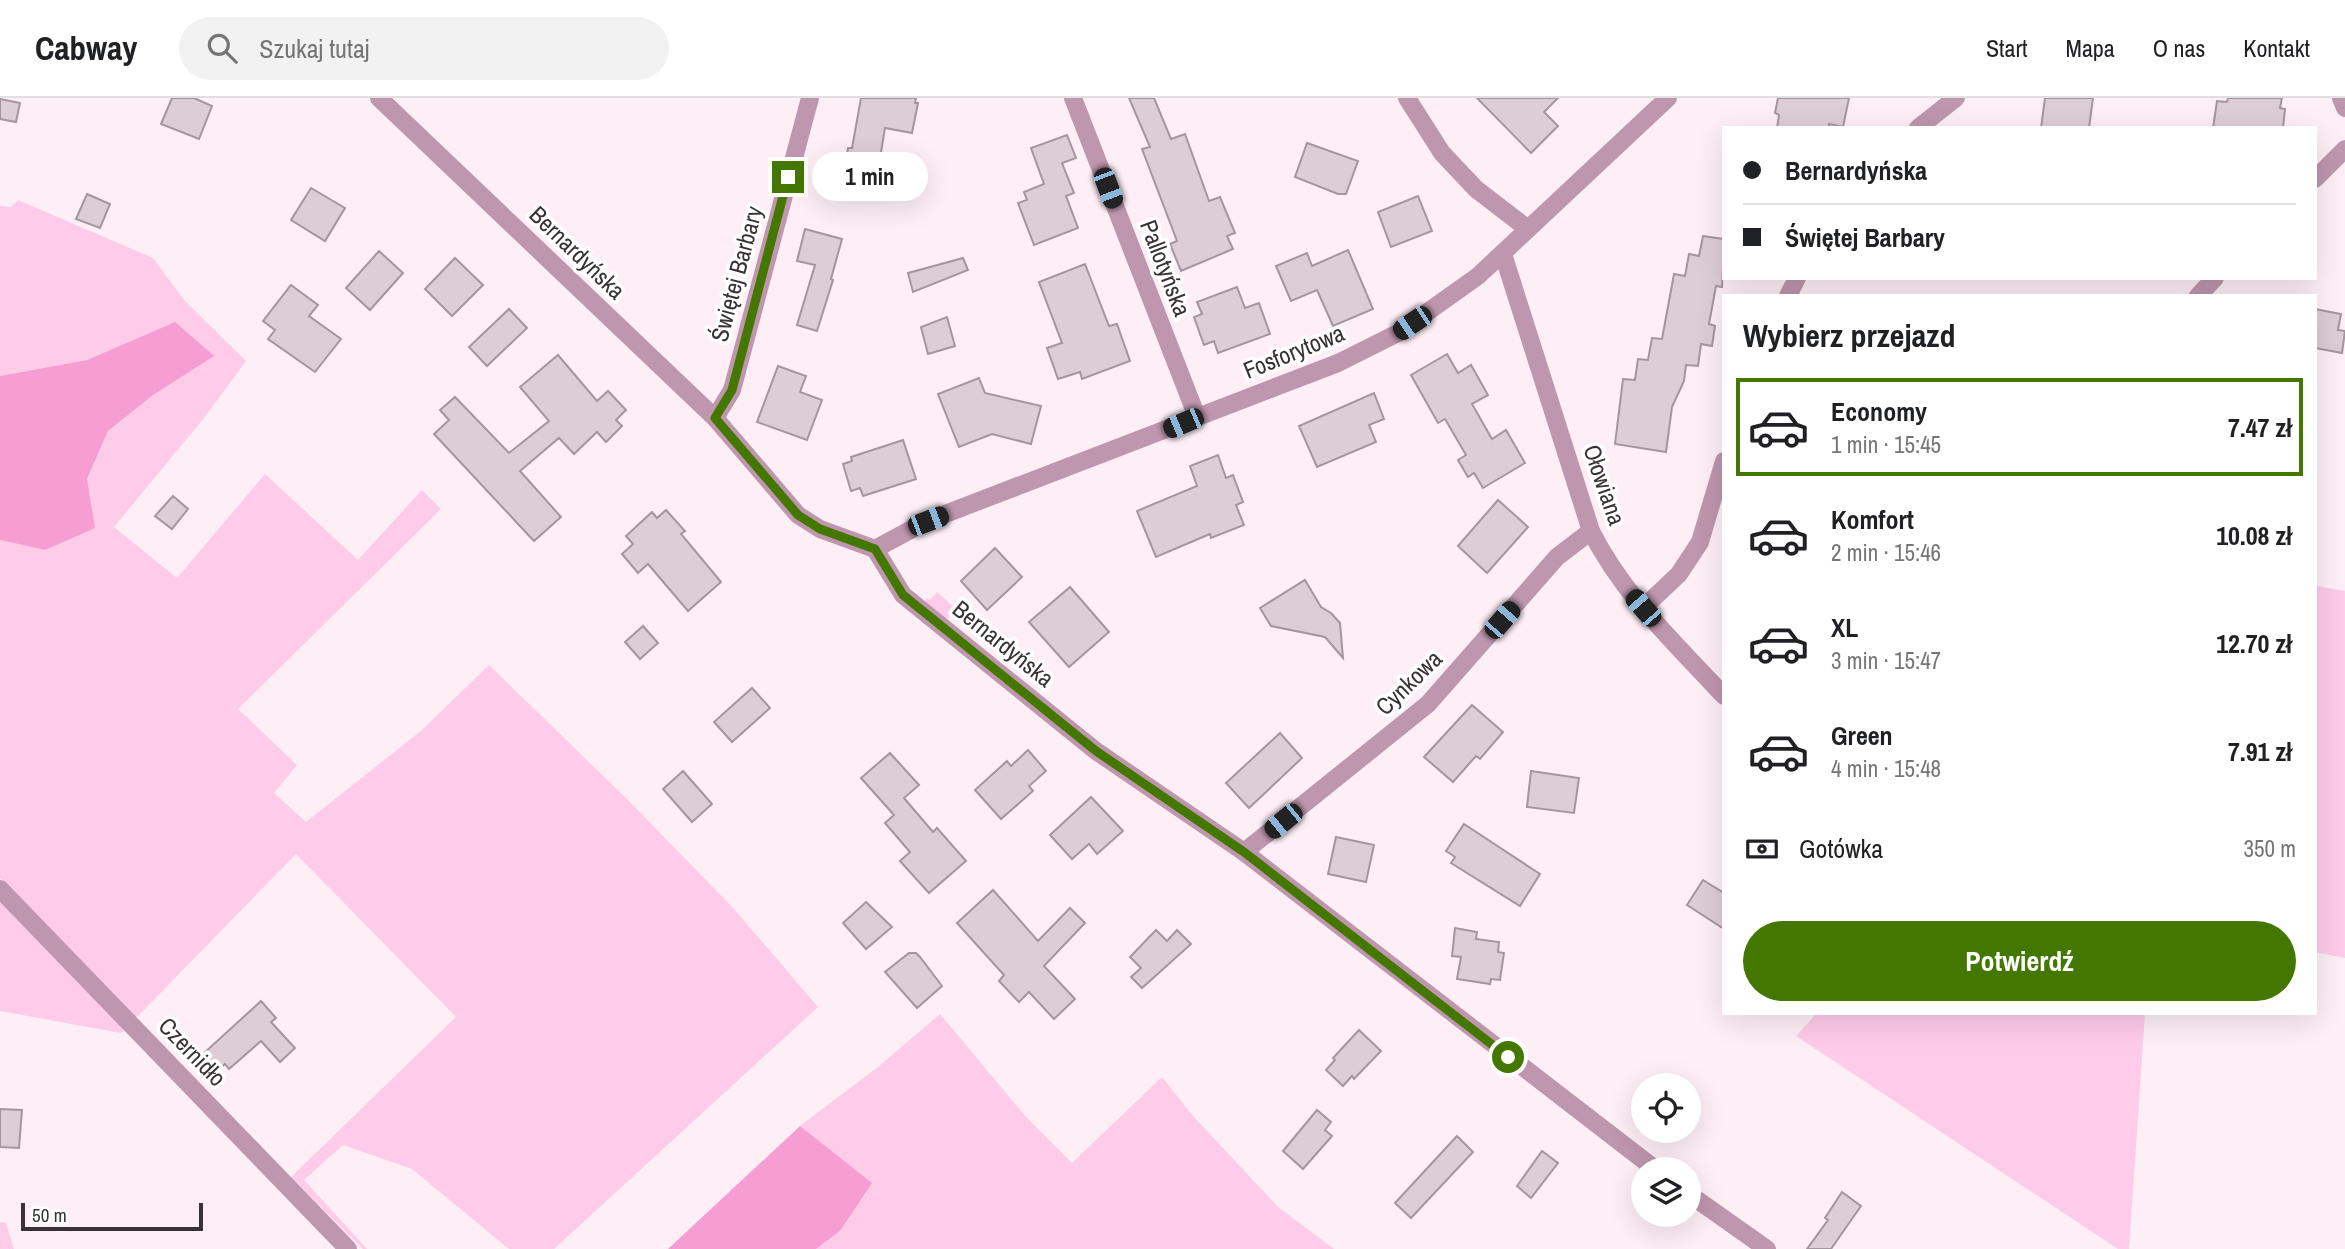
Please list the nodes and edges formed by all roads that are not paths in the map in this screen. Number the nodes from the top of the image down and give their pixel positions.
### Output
1 (379, 98) edge
2 (810, 98) edge
3 (1073, 98) edge
4 (1406, 98) edge
5 (1668, 98) edge
6 (1956, 98) edge
7 (2341, 98) edge
8 (2345, 108) edge
9 (1921, 126) edge
10 (2345, 149) edge
11 (2317, 177) edge
12 (1528, 229) junction
13 (1503, 254) junction
14 (2213, 280) edge
15 (2200, 294) edge
16 (1197, 417) junction
17 (715, 418) junction
18 (1722, 468) edge
19 (1591, 531) junction
20 (875, 549) junction
21 (1643, 608) junction
22 (1722, 694) edge
23 (1244, 852) junction
24 (0, 889) edge
25 (1639, 1157) edge
26 (1701, 1202) edge
27 (348, 1249) edge
28 (1767, 1249) edge

1 - 17 street, Bernardyńska
2 - 17 street, Świętej Barbary
3 - 16 street, Pallotyńska
4 - 12 street
5 - 12 street, Fosforytowa
6 - 9 street
7 - 8 street
10 - 11 street
12 - 13 street, Fosforytowa
13 - 16 street, Fosforytowa
13 - 19 street, Ołowiana
14 - 15 street
16 - 20 street, Fosforytowa
17 - 20 street, Bernardyńska
18 - 21 street
19 - 21 street, Ołowiana
19 - 23 street, Cynkowa
20 - 23 street, Bernardyńska
21 - 22 street, Ołowiana
23 - 25 street, Bernardyńska
24 - 27 street, Czernidło
26 - 28 street

